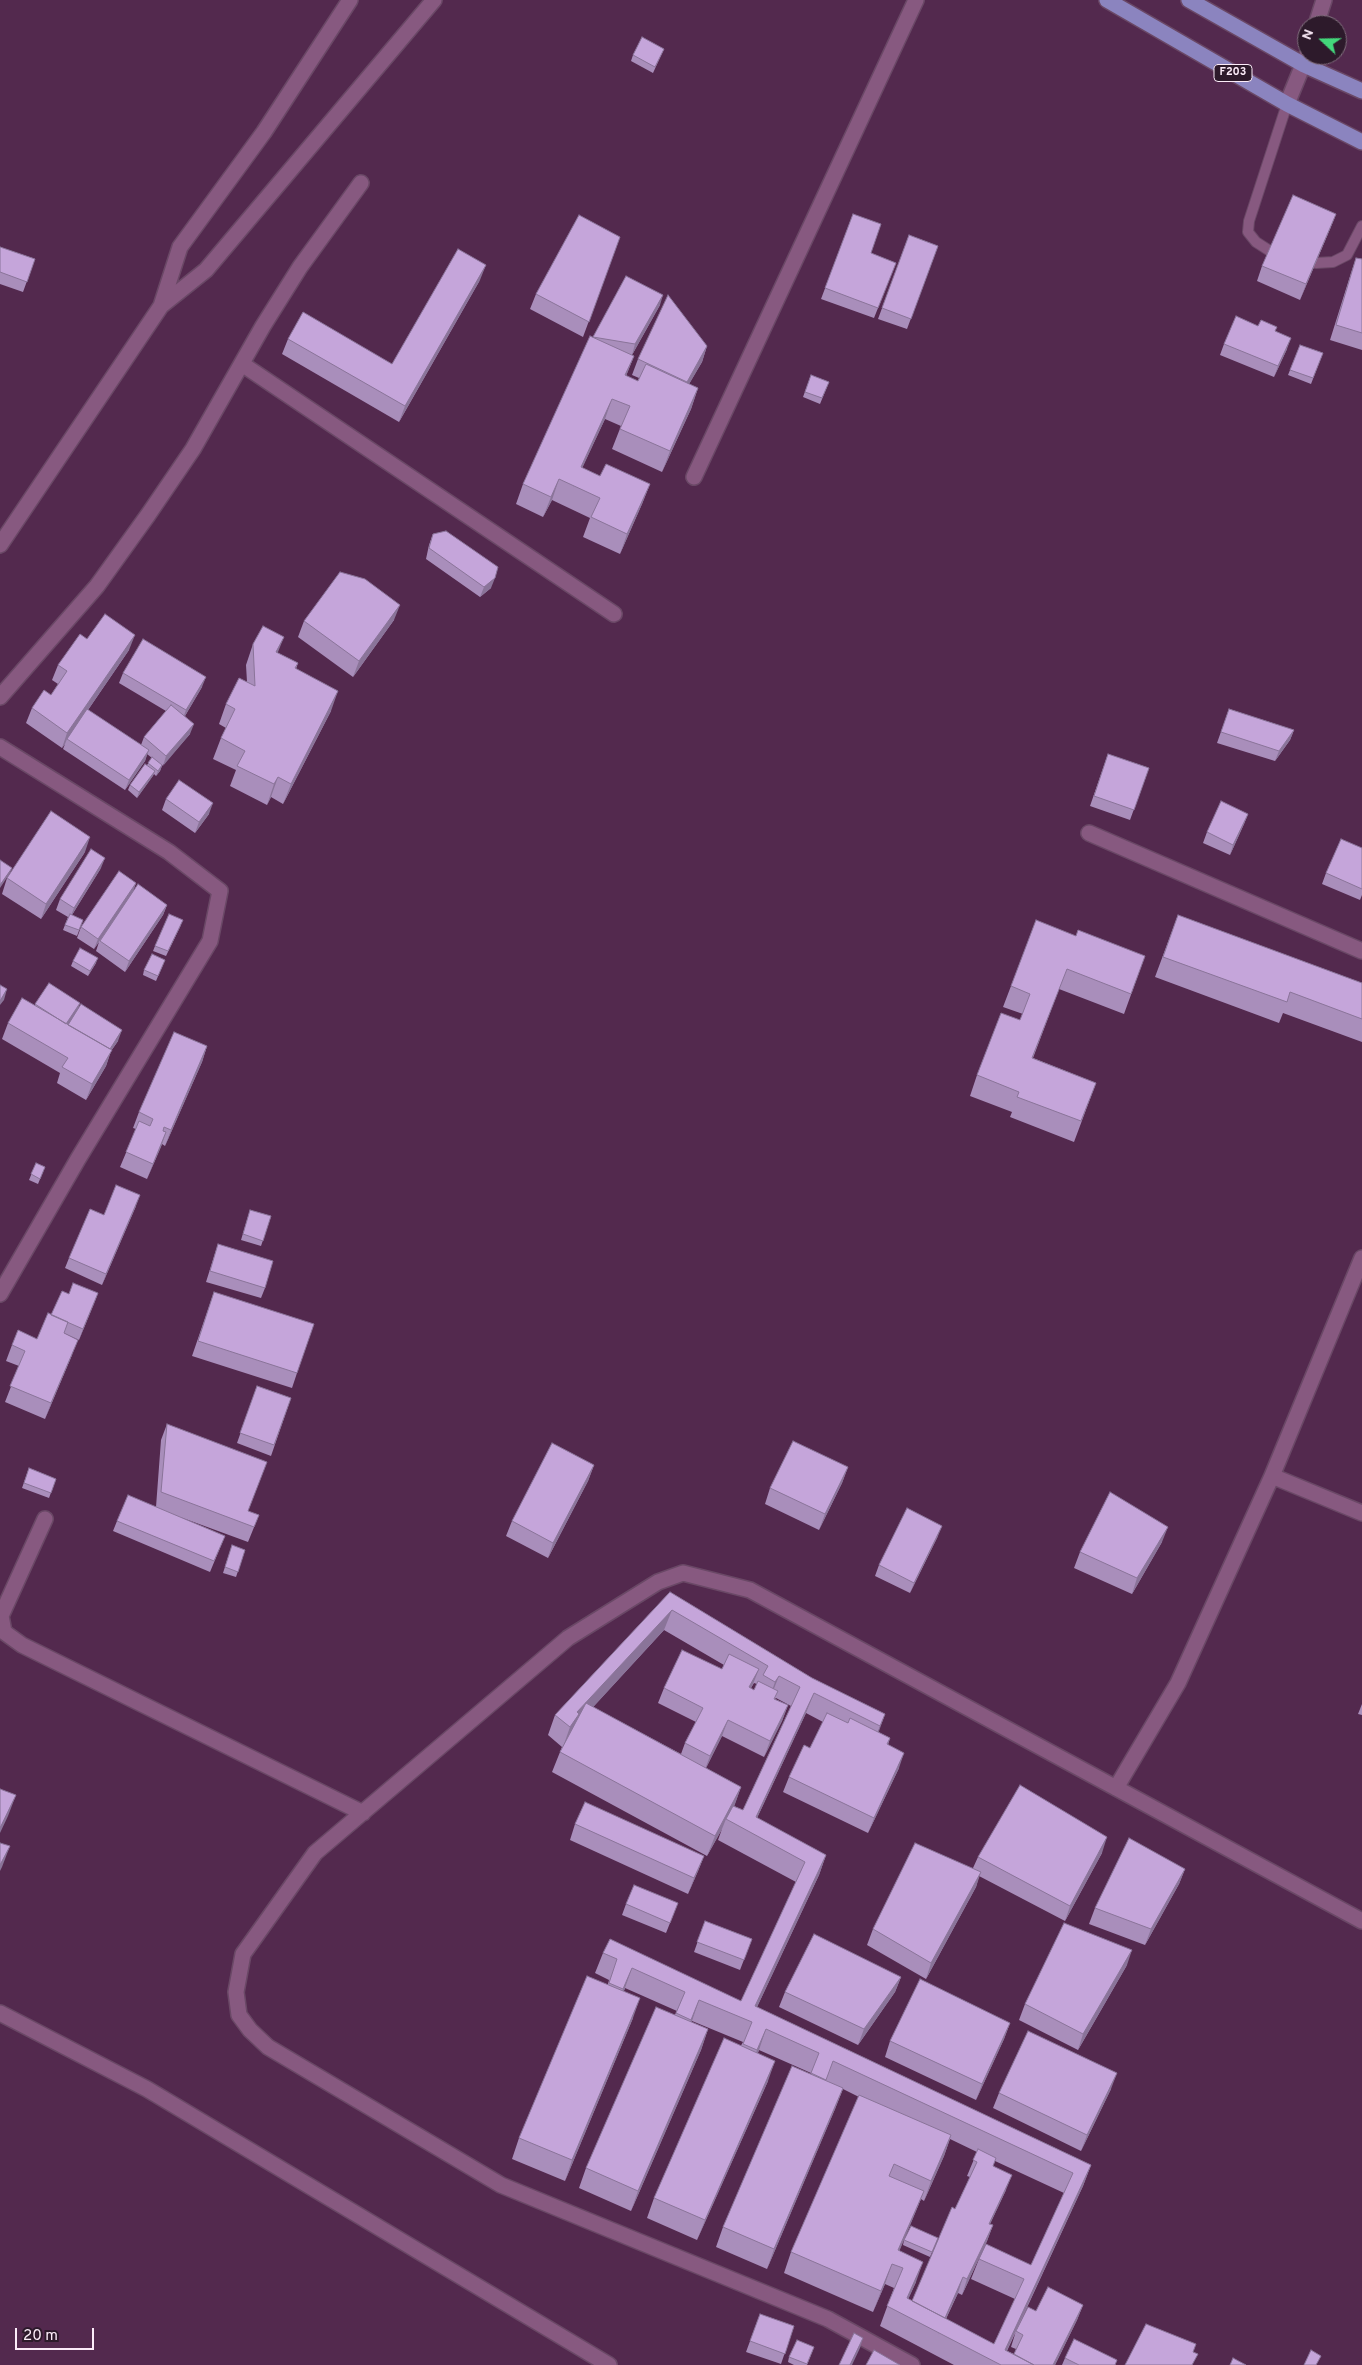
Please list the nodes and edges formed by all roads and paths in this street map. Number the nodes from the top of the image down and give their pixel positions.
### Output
1 (350, 0) edge
2 (434, 0) edge
3 (916, 0) edge
4 (1107, 0) edge
5 (1189, 0) edge
6 (1324, 0) edge
7 (1319, 15) edge
8 (1297, 55) edge
9 (1304, 65) edge
10 (1315, 65) edge
11 (1362, 91) edge
12 (1287, 104) junction
13 (1362, 142) edge
14 (361, 183) dead end
15 (1362, 226) edge
16 (1270, 251) edge
17 (1316, 263) edge
18 (161, 306) junction
19 (242, 364) junction
20 (694, 477) dead end
21 (0, 545) edge
22 (614, 614) dead end
23 (0, 697) edge
24 (0, 747) edge
25 (1089, 833) dead end
26 (1362, 951) edge
27 (1362, 1258) edge
28 (0, 1294) edge
29 (1272, 1476) junction
30 (1362, 1513) edge
31 (45, 1519) dead end
32 (1116, 1788) junction
33 (363, 1813) junction
34 (1362, 1921) edge
35 (0, 2013) edge
36 (609, 2365) edge
37 (912, 2365) edge

1 - 18 street
2 - 18 street
3 - 20 street
4 - 12 main road, F203
5 - 8 main road
6 - 7 street
9 - 12 street
10 - 11 main road
12 - 13 main road, F203
12 - 16 lane
14 - 19 street
15 - 17 lane
18 - 21 street
19 - 22 street
19 - 23 street
24 - 28 street
25 - 26 street
27 - 29 street
29 - 30 street
29 - 32 street
31 - 33 street
32 - 33 street
32 - 34 street
33 - 37 street
35 - 36 street

